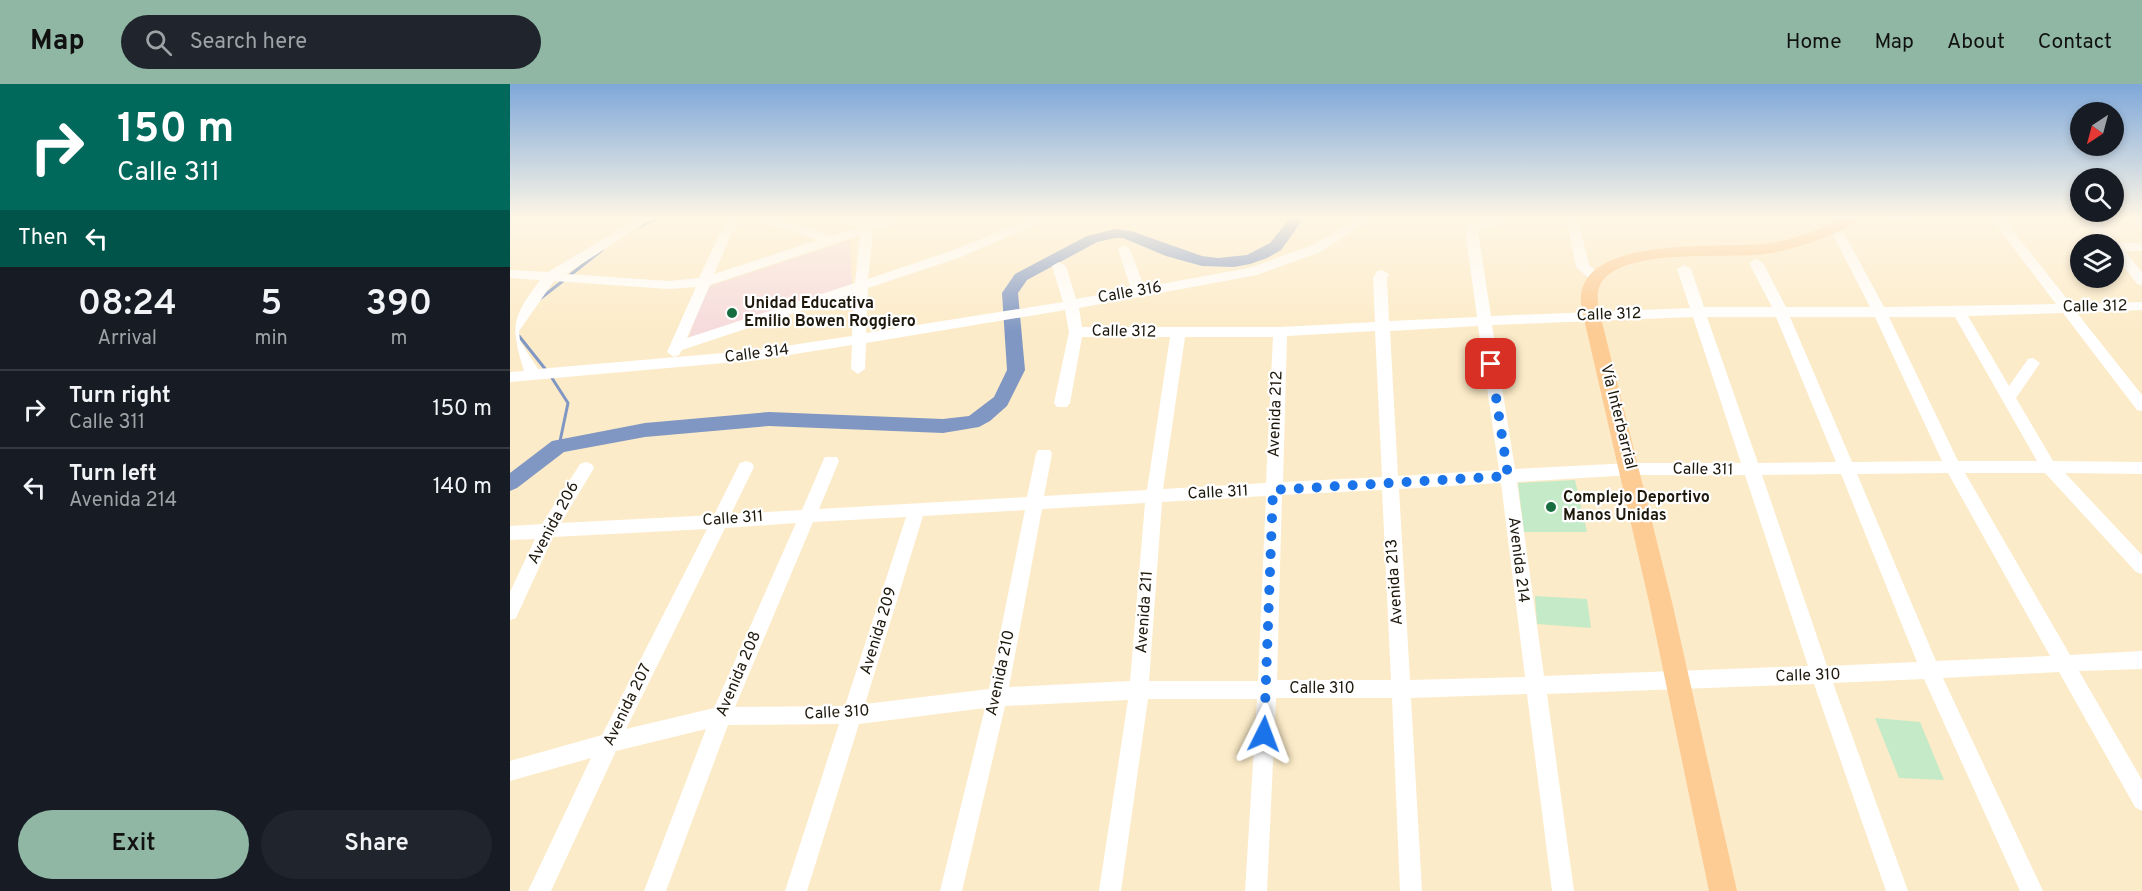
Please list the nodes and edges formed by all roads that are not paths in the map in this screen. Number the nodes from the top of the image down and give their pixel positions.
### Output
1 (587, 256) edge
2 (716, 256) edge
3 (783, 256) edge
4 (864, 256) edge
5 (951, 256) edge
6 (1126, 256) edge
7 (1298, 256) edge
8 (1475, 256) edge
9 (1580, 256) edge
10 (1641, 256) edge
11 (1850, 256) edge
12 (2026, 256) edge
13 (2124, 259) edge
14 (1756, 263) dead end
15 (1059, 266) dead end
16 (1684, 269) dead end
17 (510, 274) edge
18 (1382, 274) dead end
19 (552, 278) junction
20 (1597, 278) junction
21 (2142, 281) edge
22 (705, 282) junction
23 (861, 286) junction
24 (1139, 292) junction
25 (1071, 304) junction
26 (2142, 306) edge
27 (2067, 308) junction
28 (1879, 311) junction
29 (1699, 312) junction
30 (1959, 312) junction
31 (1782, 313) junction
32 (1592, 315) junction
33 (1003, 317) joint
34 (1484, 320) junction
35 (1382, 325) junction
36 (1076, 332) junction
37 (1280, 332) junction
38 (1178, 333) junction
39 (860, 340) junction
40 (676, 347) junction
41 (2033, 363) dead end
42 (668, 364) junction
43 (858, 369) dead end
44 (535, 376) junction
45 (510, 377) edge
46 (2008, 397) junction
47 (1062, 403) dead end
48 (2142, 406) edge
49 (1044, 454) dead end
50 (831, 461) dead end
51 (2048, 466) junction
52 (746, 467) dead end
53 (1953, 467) junction
54 (586, 468) dead end
55 (2142, 468) edge
56 (1631, 469) junction
57 (1848, 469) junction
58 (1753, 470) junction
59 (1508, 476) junction
60 (1389, 483) junction
61 (1273, 490) junction
62 (1154, 496) junction
63 (1035, 504) junction
64 (917, 508) junction
65 (809, 515) junction
66 (720, 520) junction
67 (547, 531) junction
68 (510, 533) edge
69 (2142, 567) edge
70 (510, 612) edge
71 (2142, 660) edge
72 (2063, 663) junction
73 (1930, 670) junction
74 (1821, 675) junction
75 (1680, 681) junction
76 (1534, 685) junction
77 (1267, 689) junction
78 (1402, 689) junction
79 (1139, 690) junction
80 (997, 697) junction
81 (853, 714) junction
82 (721, 716) junction
83 (609, 743) junction
84 (510, 771) edge
85 (2142, 800) edge
86 (539, 891) edge
87 (655, 891) edge
88 (796, 891) edge
89 (951, 891) edge
90 (1110, 891) edge
91 (1256, 891) edge
92 (1411, 891) edge
93 (1563, 891) edge
94 (1723, 891) edge
95 (1897, 891) edge
96 (2032, 891) edge

1 - 19 street
2 - 22 street
3 - 22 street
4 - 23 street
5 - 23 street
6 - 24 street
7 - 24 street, Calle 316
8 - 34 street, Avenida 214
9 - 20 street
10 - 20 main road
11 - 28 street
12 - 27 street
13 - 21 street
14 - 31 street
15 - 25 street
16 - 29 street
17 - 19 street
18 - 35 street, Avenida 213
19 - 22 street
19 - 44 street
20 - 32 main road, Vía Interbarrial
22 - 40 street
23 - 39 street
23 - 40 street
24 - 25 street, Calle 316
25 - 33 street, Calle 316
25 - 36 street
26 - 27 street, Calle 312
27 - 30 street, Calle 312
27 - 48 street
28 - 30 street, Calle 312
28 - 31 street, Calle 312
28 - 53 street
29 - 31 street, Calle 312
29 - 32 street, Calle 312
29 - 58 street
30 - 46 street
31 - 57 street
32 - 34 street, Calle 312
32 - 56 main road, Vía Interbarrial
33 - 39 street, Calle 314
34 - 35 street, Calle 312
34 - 59 street, Avenida 214
35 - 37 street, Calle 312
35 - 60 street, Avenida 213
36 - 38 street, Calle 312
36 - 47 street
37 - 38 street, Calle 312
37 - 61 street, Avenida 212
38 - 62 street, Avenida 211
39 - 42 street, Calle 314
39 - 43 street
40 - 42 street
41 - 46 street
42 - 44 street, Calle 314
44 - 45 street, Calle 314
46 - 51 street
49 - 63 street, Avenida 210
50 - 65 street, Avenida 208
51 - 53 street, Calle 311
51 - 55 street, Calle 311
51 - 69 street
52 - 66 street, Avenida 207
53 - 57 street, Calle 311
53 - 72 street
54 - 67 street, Avenida 206
56 - 58 street, Calle 311
56 - 59 street, Calle 311
56 - 75 main road, Vía Interbarrial
57 - 58 street, Calle 311
57 - 73 street
58 - 74 street
59 - 60 street, Calle 311
59 - 76 street, Avenida 214
60 - 61 street, Calle 311
60 - 78 street, Avenida 213
61 - 62 street, Calle 311
61 - 77 street, Avenida 212
62 - 63 street, Calle 311
62 - 79 street, Avenida 211
63 - 64 street, Calle 311
63 - 80 street, Avenida 210
64 - 65 street, Calle 311
64 - 81 street, Avenida 209
65 - 66 street, Calle 311
65 - 82 street, Avenida 208
66 - 67 street, Calle 311
66 - 83 street, Avenida 207
67 - 68 street, Calle 311
67 - 70 street, Avenida 206
71 - 72 street, Calle 310
72 - 73 street, Calle 310
72 - 85 street
73 - 74 street, Calle 310
73 - 96 street
74 - 75 street, Calle 310
74 - 95 street
75 - 76 street, Calle 310
75 - 94 main road, Vía Interbarrial
76 - 78 street, Calle 310
76 - 93 street, Avenida 214
77 - 78 street, Calle 310
77 - 79 street, Calle 310
77 - 91 street, Avenida 212
78 - 92 street, Avenida 213
79 - 80 street, Calle 310
79 - 90 street, Avenida 211
80 - 81 street, Calle 310
80 - 89 street, Avenida 210
81 - 82 street, Calle 310
81 - 88 street, Avenida 209
82 - 83 street, Calle 310
82 - 87 street, Avenida 208
83 - 84 street, Calle 310
83 - 86 street, Avenida 207

